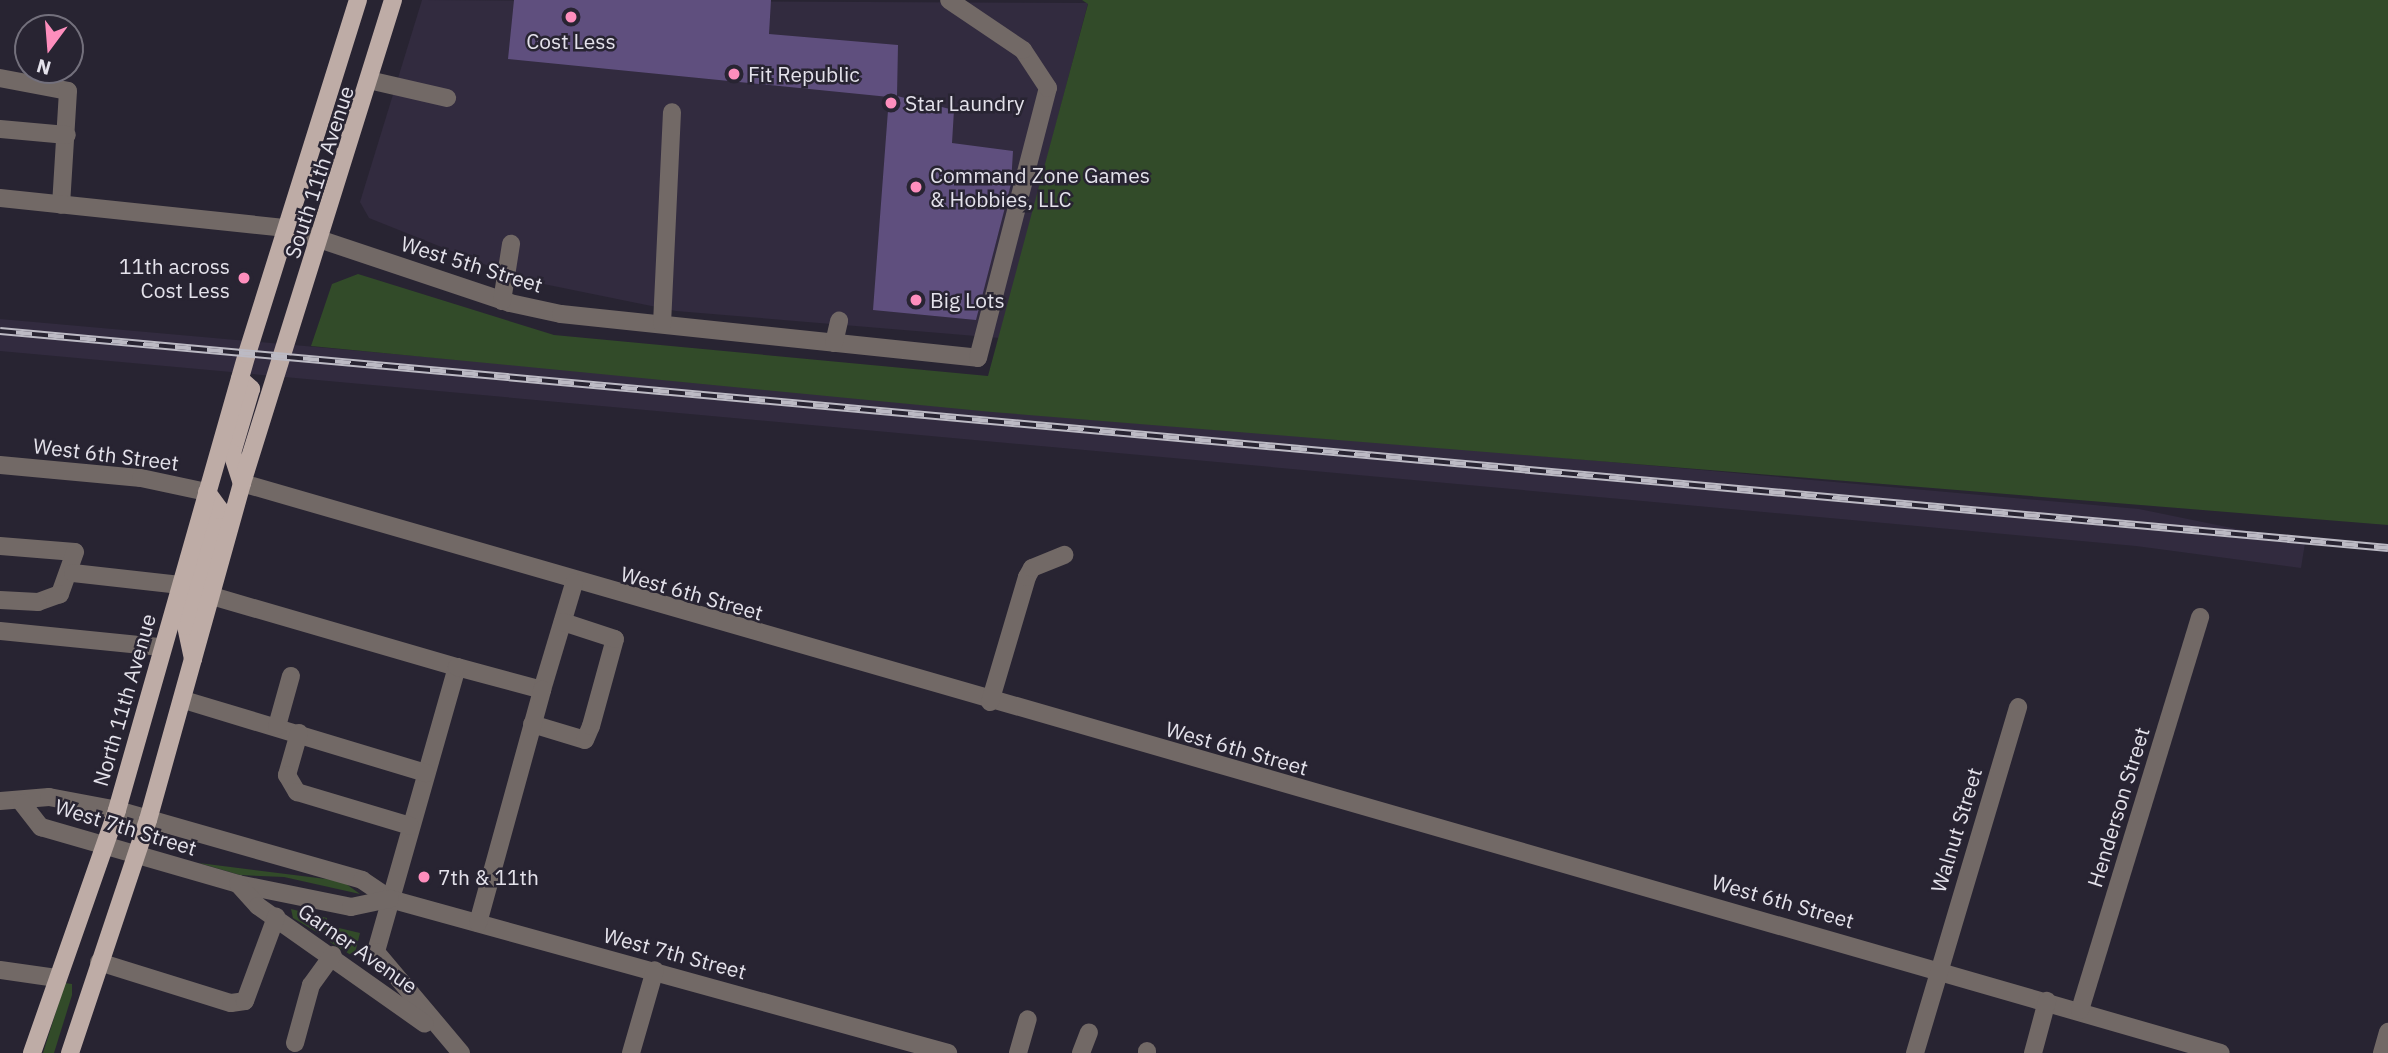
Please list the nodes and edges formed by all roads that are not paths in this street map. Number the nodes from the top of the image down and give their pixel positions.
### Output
1 (358, 0) edge
2 (393, 0) edge
3 (949, 0) edge
4 (0, 78) edge
5 (373, 81) junction
6 (447, 98) dead end
7 (672, 113) dead end
8 (0, 129) edge
9 (67, 135) junction
10 (0, 198) edge
11 (61, 205) junction
12 (286, 228) junction
13 (321, 240) junction
14 (511, 244) dead end
15 (502, 301) junction
16 (839, 321) dead end
17 (662, 324) junction
18 (834, 343) junction
19 (247, 354) joint
20 (240, 379) junction
21 (0, 465) edge
22 (242, 482) junction
23 (206, 492) junction
24 (0, 546) edge
25 (1064, 555) dead end
26 (73, 573) junction
27 (574, 583) junction
28 (180, 585) junction
29 (212, 596) junction
30 (0, 600) edge
31 (2200, 617) dead end
32 (563, 622) junction
33 (0, 631) edge
34 (162, 647) junction
35 (194, 662) junction
36 (457, 667) junction
37 (291, 676) dead end
38 (542, 690) junction
39 (184, 700) junction
40 (990, 702) junction
41 (2018, 707) dead end
42 (532, 724) junction
43 (277, 726) junction
44 (299, 733) junction
45 (426, 773) junction
46 (0, 801) edge
47 (22, 803) junction
48 (117, 810) junction
49 (148, 820) junction
50 (410, 826) junction
51 (103, 843) junction
52 (136, 853) junction
53 (238, 884) junction
54 (390, 899) junction
55 (276, 917) junction
56 (478, 923) junction
57 (333, 955) junction
58 (99, 962) junction
59 (1938, 968) junction
60 (0, 970) edge
61 (655, 970) junction
62 (56, 978) junction
63 (2047, 1001) junction
64 (2080, 1010) junction
65 (1028, 1019) dead end
66 (1089, 1032) dead end
67 (2388, 1032) edge
68 (295, 1043) dead end
69 (896, 1046) edge
70 (458, 1049) edge
71 (32, 1053) edge
72 (70, 1053) edge
73 (631, 1053) edge
74 (948, 1053) edge
75 (1018, 1053) edge
76 (1081, 1053) edge
77 (1915, 1053) edge
78 (2032, 1053) edge
79 (2221, 1053) edge
80 (2382, 1053) edge

1 - 12 main road, South 11th Avenue
2 - 5 main road, South 11th Avenue
3 - 18 street, West 5th Street
4 - 9 street
5 - 6 street
5 - 13 main road, South 11th Avenue
7 - 17 street
8 - 9 street
9 - 11 street
10 - 11 street, West 5th Street
11 - 12 street, West 5th Street
12 - 13 street, West 5th Street
12 - 19 main road, South 11th Avenue
13 - 15 street, West 5th Street
13 - 22 main road, South 11th Avenue
14 - 15 street
15 - 17 street, West 5th Street
16 - 18 street
17 - 18 street, West 5th Street
19 - 20 main road, North 11th Avenue
20 - 22 main road
20 - 23 main road, North 11th Avenue
21 - 23 street, West 6th Street
22 - 27 street, West 6th Street
22 - 29 main road
23 - 28 main road, North 11th Avenue
23 - 35 main road
24 - 26 street
25 - 40 street
26 - 28 street
26 - 30 street
27 - 32 street
27 - 40 street, West 6th Street
28 - 34 main road, North 11th Avenue
29 - 35 main road
29 - 36 street
31 - 64 street, Henderson Street
32 - 38 street
32 - 42 street
33 - 34 street
34 - 48 main road, North 11th Avenue
35 - 39 main road
36 - 38 street
36 - 45 street
37 - 43 street
38 - 42 street
39 - 43 street
39 - 49 main road
40 - 59 street, West 6th Street
41 - 59 street, Walnut Street
42 - 56 street
43 - 44 street
44 - 45 street
44 - 50 street
45 - 50 street
46 - 47 street, West 7th Street
47 - 48 street, West 7th Street
47 - 51 street, West 7th Street
48 - 49 street, West 7th Street
48 - 51 main road, North 11th Avenue
49 - 52 main road
49 - 54 street, West 7th Street
50 - 54 street
51 - 52 street, West 7th Street
51 - 62 main road, North 11th Avenue
52 - 53 street, West 7th Street
52 - 58 main road
53 - 54 street, West 7th Street
53 - 55 street, Garner Avenue
54 - 56 street, West 7th Street
54 - 70 street, Garner Avenue
55 - 57 street, Garner Avenue
55 - 58 street
56 - 61 street, West 7th Street
57 - 68 street
57 - 70 street, Garner Avenue
58 - 72 main road
59 - 63 street, West 6th Street
59 - 77 street, Walnut Street
60 - 62 street
61 - 69 street, West 7th Street
61 - 73 street
62 - 71 main road, North 11th Avenue
63 - 64 street, West 6th Street
63 - 78 street
64 - 79 street, West 6th Street
65 - 75 street
66 - 76 street
67 - 80 street
69 - 74 street, West 7th Street

